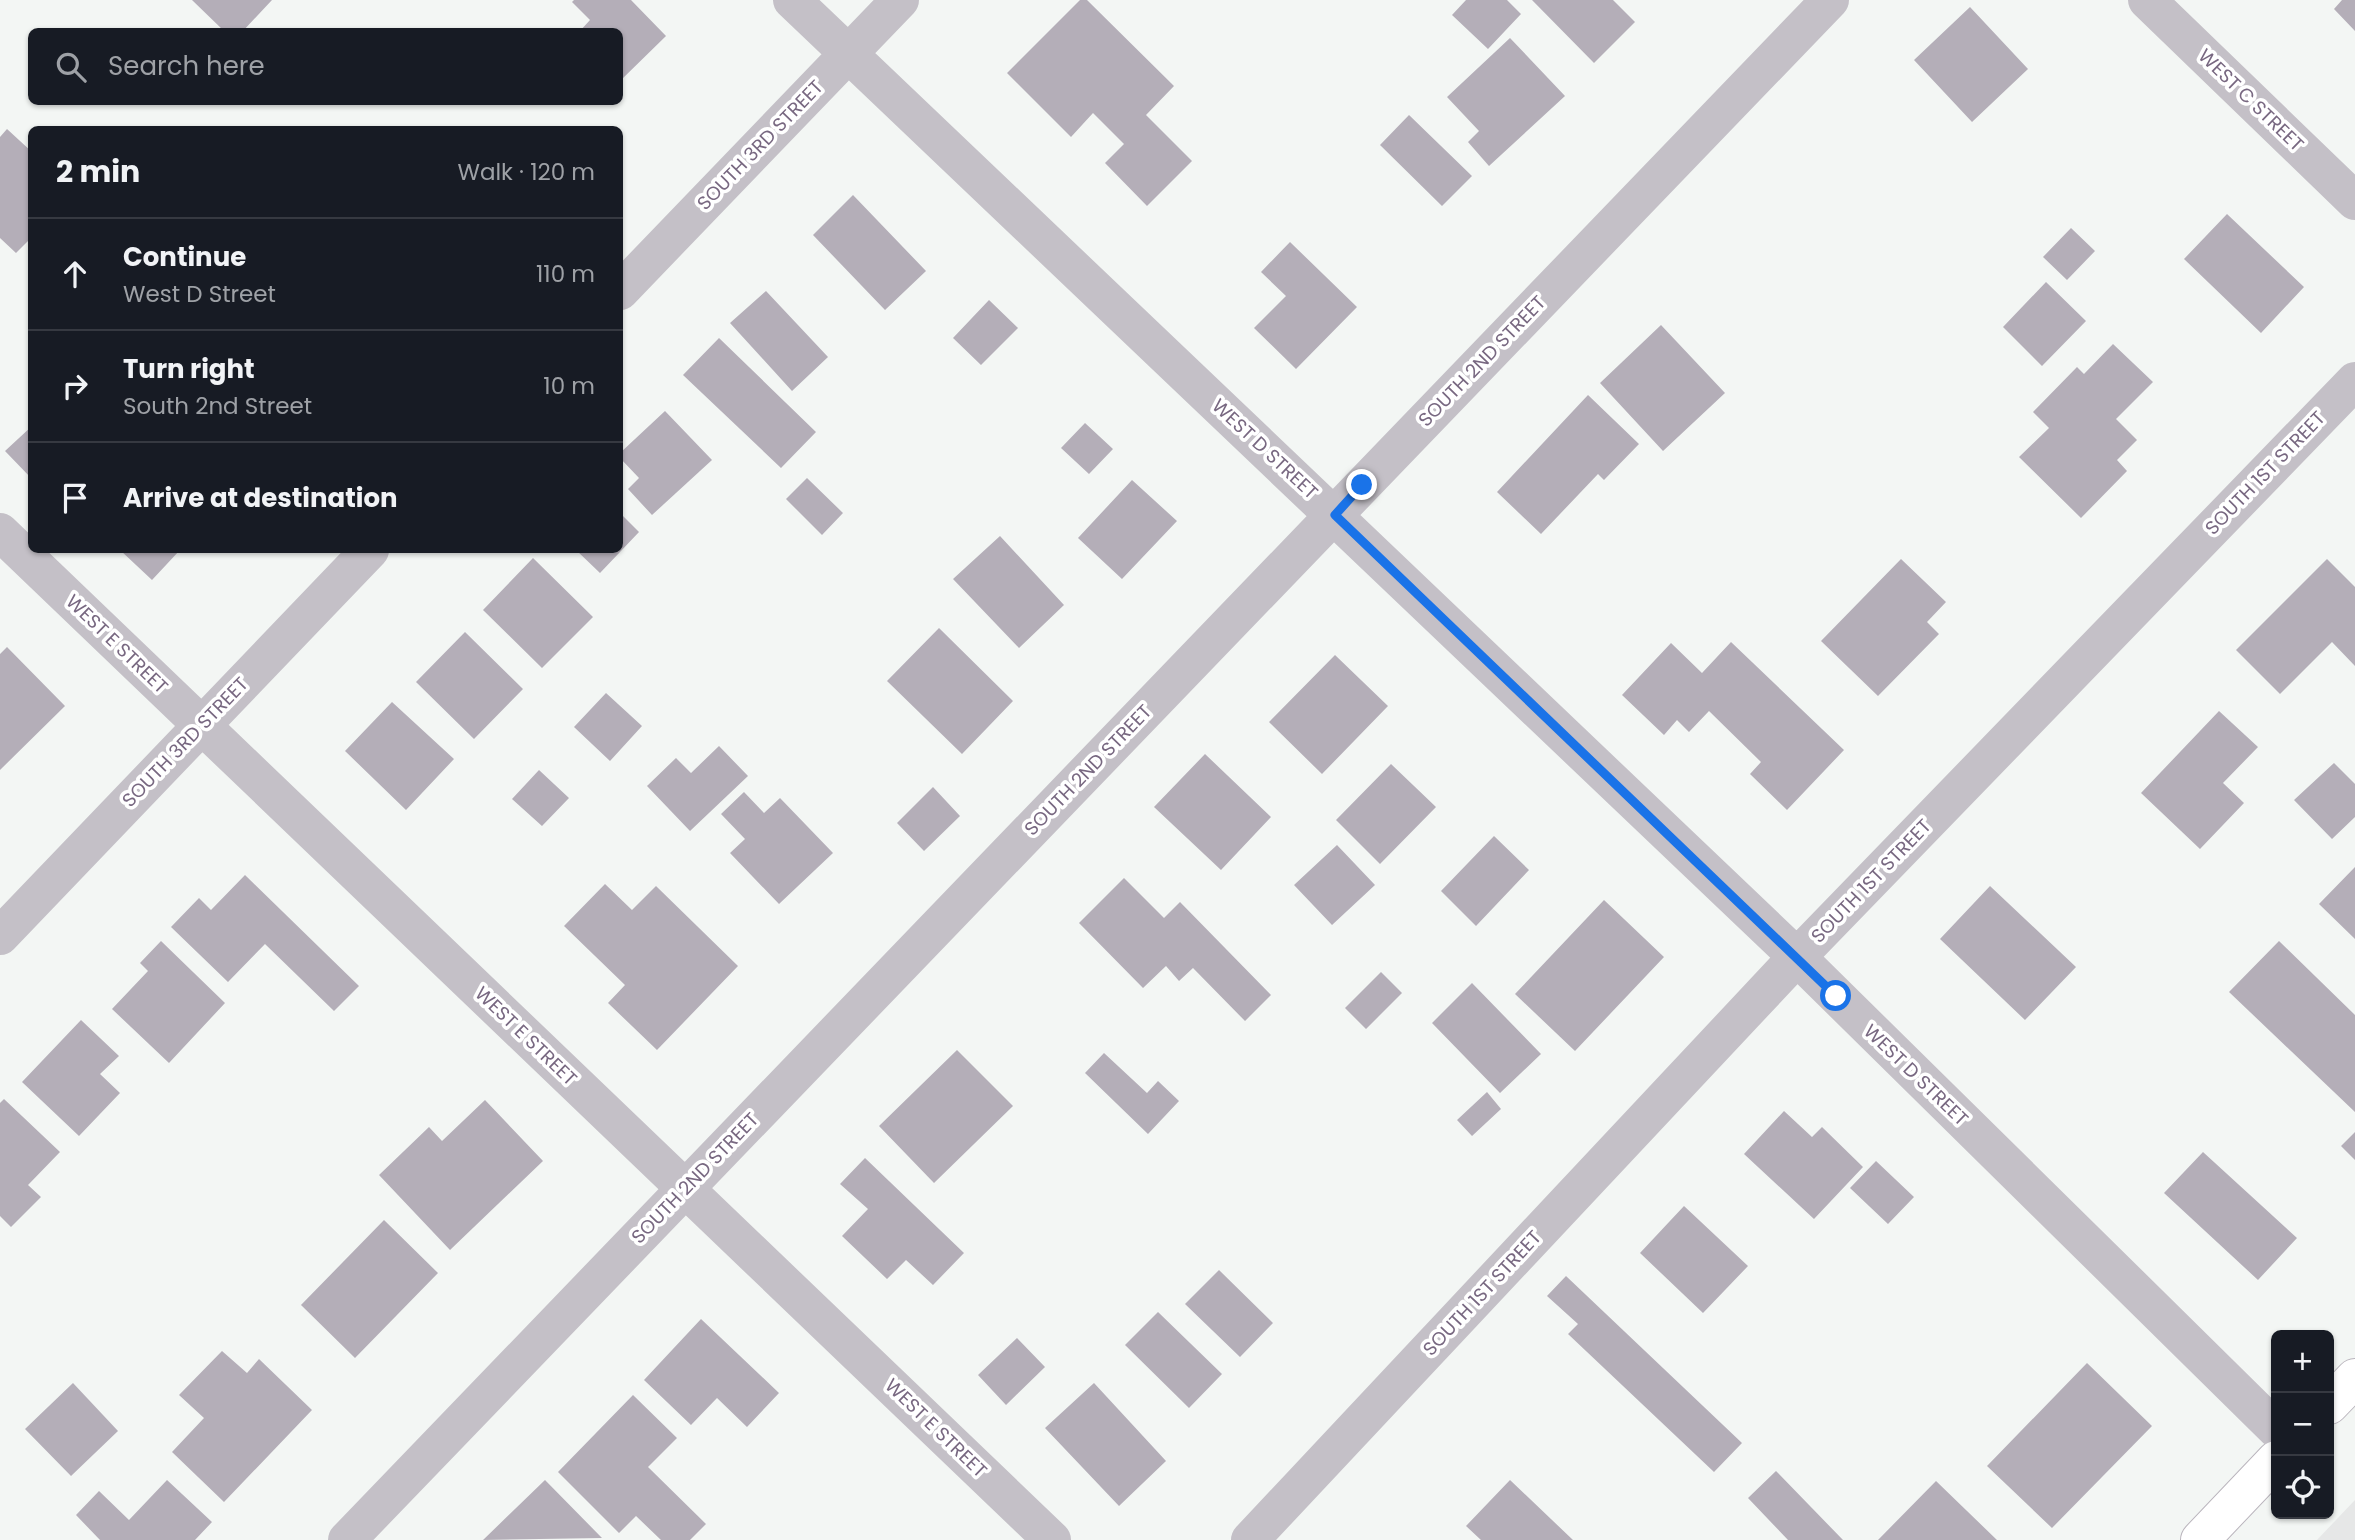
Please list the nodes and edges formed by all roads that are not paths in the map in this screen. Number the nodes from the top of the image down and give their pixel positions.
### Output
1 (792, 0) edge
2 (900, 0) edge
3 (1830, 0) edge
4 (2147, 0) edge
5 (848, 54) junction
6 (2355, 201) edge
7 (623, 288) edge
8 (2355, 381) edge
9 (1335, 515) junction
10 (0, 532) edge
11 (367, 553) edge
12 (201, 725) junction
13 (0, 936) edge
14 (1797, 957) junction
15 (685, 1189) junction
16 (2355, 1378) edge
17 (2334, 1400) edge
18 (2271, 1424) edge
19 (2271, 1465) edge
20 (347, 1540) edge
21 (1052, 1540) edge
22 (1250, 1540) edge
23 (2200, 1540) edge

1 - 5 street, WEST D STREET
2 - 5 street, SOUTH 3RD STREET
3 - 9 street, SOUTH 2ND STREET
4 - 6 street, WEST C STREET
5 - 7 street, SOUTH 3RD STREET
5 - 9 street, WEST D STREET
8 - 14 street, SOUTH 1ST STREET
9 - 14 street, WEST D STREET
9 - 15 street, SOUTH 2ND STREET
10 - 12 street, WEST E STREET
11 - 12 street, SOUTH 3RD STREET
12 - 13 street, SOUTH 3RD STREET
12 - 15 street, WEST E STREET
14 - 18 street, WEST D STREET
14 - 22 street, SOUTH 1ST STREET
15 - 20 street, SOUTH 2ND STREET
15 - 21 street, WEST E STREET
16 - 17 main road
19 - 23 main road

